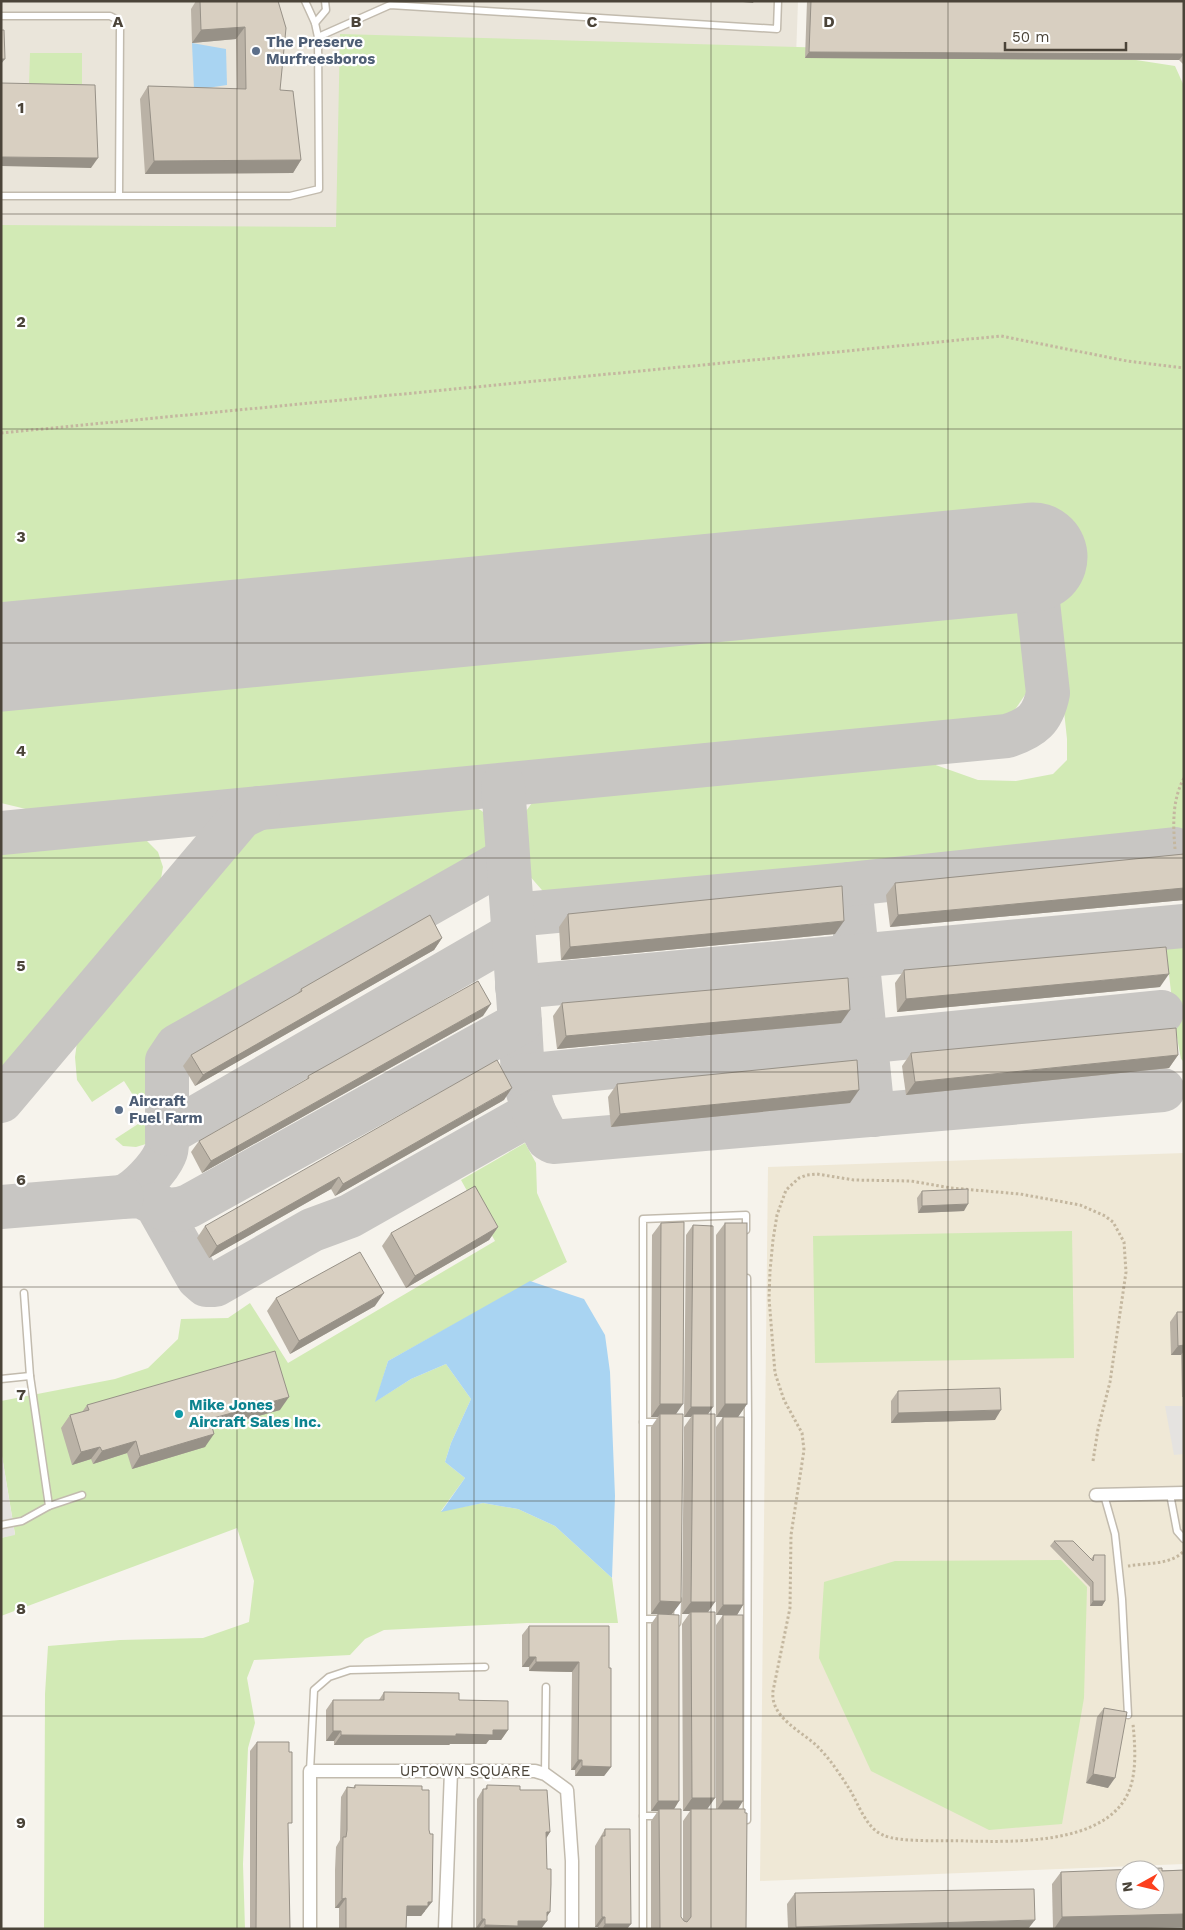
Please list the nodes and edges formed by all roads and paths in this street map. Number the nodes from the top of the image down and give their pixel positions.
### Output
1 (305, 1) edge
2 (325, 1) edge
3 (778, 1) edge
4 (399, 3) edge
5 (1, 16) edge
6 (315, 23) junction
7 (318, 37) junction
8 (119, 195) junction
9 (1, 196) edge
10 (1184, 368) edge
11 (1, 433) edge
12 (1184, 778) edge
13 (1175, 849) dead end
14 (711, 1216) junction
15 (681, 1217) junction
16 (711, 1226) edge
17 (681, 1227) edge
18 (746, 1234) edge
19 (747, 1273) edge
20 (24, 1293) dead end
21 (30, 1376) junction
22 (1, 1379) edge
23 (644, 1422) junction
24 (670, 1422) edge
25 (739, 1422) edge
26 (748, 1422) junction
27 (1093, 1461) dead end
28 (1184, 1493) edge
29 (1170, 1494) junction
30 (1100, 1495) joint
31 (82, 1496) dead end
32 (49, 1506) junction
33 (1, 1525) edge
34 (1184, 1539) edge
35 (1184, 1551) edge
36 (1119, 1568) junction
37 (678, 1589) edge
38 (644, 1619) junction
39 (677, 1619) junction
40 (686, 1619) dead end
41 (739, 1619) edge
42 (748, 1620) junction
43 (677, 1629) edge
44 (486, 1667) dead end
45 (546, 1687) dead end
46 (1128, 1715) joint
47 (310, 1771) junction
48 (451, 1771) junction
49 (545, 1774) junction
50 (642, 1816) junction
51 (669, 1816) edge
52 (738, 1816) edge
53 (747, 1816) junction
54 (746, 1826) edge
55 (310, 1929) edge
56 (445, 1929) edge
57 (572, 1929) edge
58 (643, 1929) edge

1 - 6 lane
2 - 6 lane
3 - 4 lane
4 - 7 lane
5 - 8 lane
6 - 7 lane
7 - 8 lane
8 - 9 lane
10 - 11 path
12 - 13 path
14 - 15 lane
14 - 16 lane
14 - 18 lane
15 - 17 lane
15 - 23 lane
19 - 26 lane
20 - 21 lane
21 - 22 lane
21 - 32 lane
23 - 24 lane
23 - 38 lane
25 - 26 lane
26 - 42 lane
27 - 46 path
28 - 29 street
29 - 30 street
29 - 34 lane
30 - 36 lane
31 - 32 lane
32 - 33 lane
35 - 36 path
36 - 46 lane
37 - 39 lane
38 - 39 lane
38 - 50 lane
39 - 40 lane
39 - 43 lane
41 - 42 lane
42 - 53 lane
44 - 47 lane
45 - 49 lane
47 - 48 street, UPTOWN SQUARE
47 - 55 street
48 - 49 street, UPTOWN SQUARE
48 - 56 street
49 - 57 street, UPTOWN SQUARE
50 - 51 lane
50 - 58 lane
52 - 53 lane
53 - 54 lane

